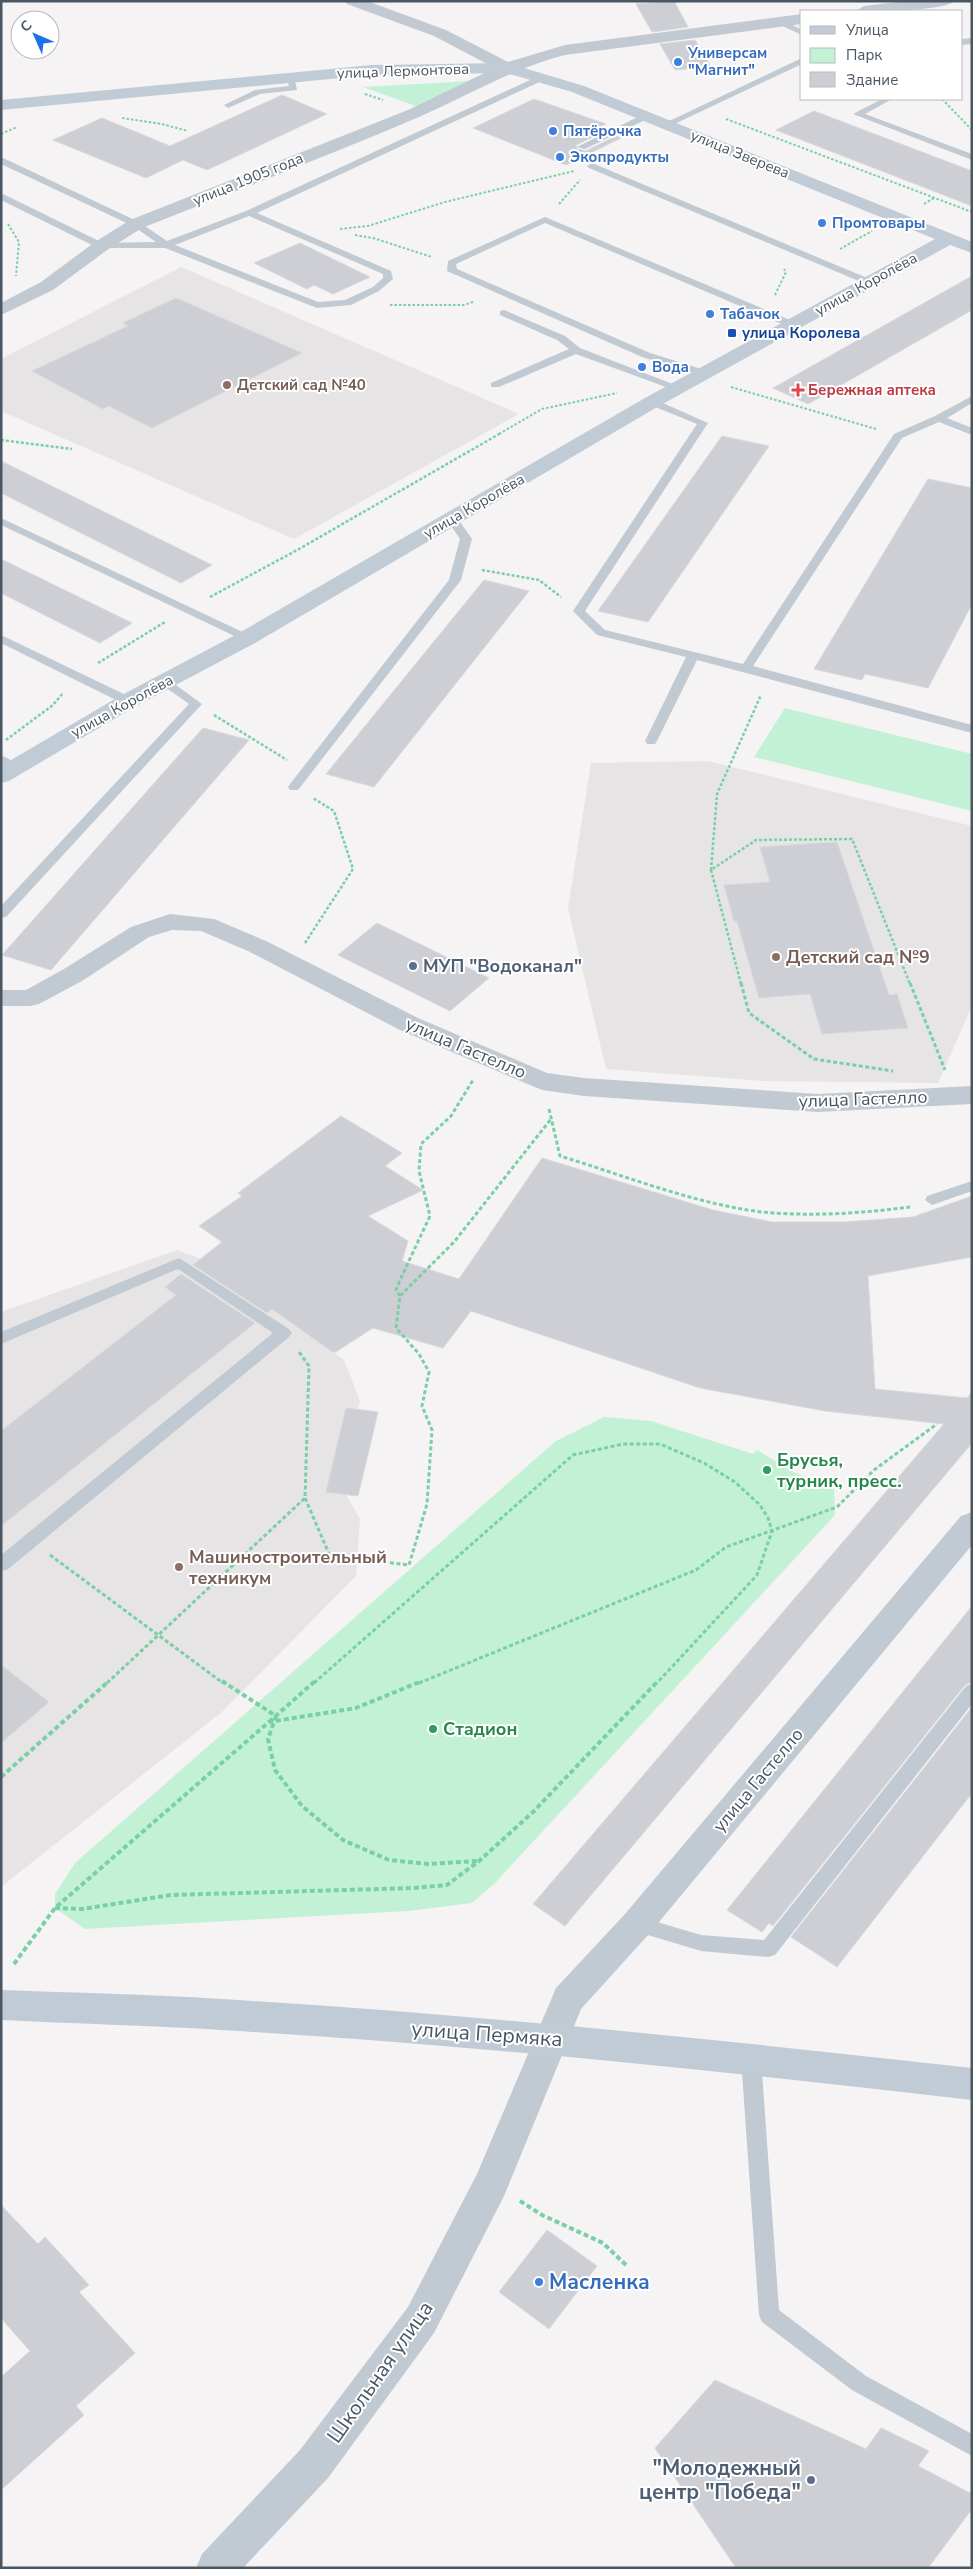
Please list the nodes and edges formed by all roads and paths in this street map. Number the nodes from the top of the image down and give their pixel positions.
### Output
1 (352, 1) edge
2 (947, 1) edge
3 (872, 10) edge
4 (775, 15) junction
5 (800, 19) edge
6 (800, 31) edge
7 (800, 62) edge
8 (507, 68) junction
9 (290, 76) junction
10 (543, 77) junction
11 (362, 92) dead end
12 (886, 100) edge
13 (943, 100) edge
14 (1, 105) edge
15 (228, 105) dead end
16 (414, 112) junction
17 (646, 116) junction
18 (115, 118) dead end
19 (723, 118) dead end
20 (667, 124) junction
21 (188, 130) dead end
22 (972, 130) edge
23 (582, 147) dead end
24 (972, 157) edge
25 (1, 160) edge
26 (592, 166) joint
27 (569, 192) dead end
28 (1, 196) edge
29 (934, 198) junction
30 (560, 202) dead end
31 (920, 206) dead end
32 (249, 212) junction
33 (972, 212) edge
34 (7, 224) dead end
35 (136, 224) junction
36 (346, 233) dead end
37 (355, 235) dead end
38 (766, 239) junction
39 (949, 239) junction
40 (166, 245) junction
41 (101, 246) junction
42 (972, 248) edge
43 (451, 263) junction
44 (869, 282) junction
45 (347, 304) junction
46 (464, 305) dead end
47 (6, 308) edge
48 (504, 313) dead end
49 (766, 313) junction
50 (793, 325) junction
51 (576, 350) junction
52 (704, 373) junction
53 (495, 384) dead end
54 (731, 387) dead end
55 (678, 388) junction
56 (622, 392) dead end
57 (972, 399) edge
58 (652, 402) junction
59 (939, 418) junction
60 (972, 432) edge
61 (898, 436) junction
62 (1, 440) edge
63 (72, 449) dead end
64 (452, 518) junction
65 (1, 521) edge
66 (459, 566) junction
67 (186, 609) junction
68 (579, 611) junction
69 (1, 638) edge
70 (247, 638) junction
71 (692, 657) junction
72 (746, 668) junction
73 (78, 676) junction
74 (770, 676) junction
75 (166, 681) junction
76 (128, 701) junction
77 (196, 704) junction
78 (971, 727) edge
79 (651, 741) dead end
80 (2, 743) edge
81 (6, 767) edge
82 (294, 787) junction
83 (710, 870) junction
84 (1, 914) edge
85 (292, 964) junction
86 (1, 998) edge
87 (484, 1056) junction
88 (901, 1072) dead end
89 (542, 1081) junction
90 (966, 1095) edge
91 (551, 1119) junction
92 (972, 1186) edge
93 (932, 1200) dead end
94 (910, 1207) dead end
95 (400, 1296) junction
96 (284, 1333) junction
97 (1, 1338) edge
98 (937, 1424) dead end
99 (305, 1498) junction
100 (972, 1524) edge
101 (772, 1531) junction
102 (31, 1541) junction
103 (1, 1565) edge
104 (158, 1635) junction
105 (972, 1691) edge
106 (276, 1716) junction
107 (271, 1721) junction
108 (1, 1777) edge
109 (479, 1860) junction
110 (55, 1908) junction
111 (637, 1924) junction
112 (14, 1964) dead end
113 (1, 2005) edge
114 (551, 2038) junction
115 (751, 2058) junction
116 (972, 2084) edge
117 (491, 2184) junction
118 (627, 2266) dead end
119 (972, 2446) edge
120 (216, 2568) edge

1 - 8 street
2 - 3 street
4 - 5 street, улица Лермонтова
4 - 6 lane
4 - 8 street, улица Лермонтова
7 - 20 lane
8 - 9 main road, улица Лермонтова
8 - 10 main road, улица Зверева
8 - 16 street, улица 1905 года
9 - 14 main road, улица Лермонтова
9 - 15 lane
10 - 17 main road, улица Зверева
10 - 32 lane
11 - 16 path
12 - 24 lane
13 - 22 path
16 - 35 street, улица 1905 года
17 - 20 main road, улица Зверева
17 - 23 lane
18 - 21 path
19 - 29 path
20 - 39 main road, улица Зверева
25 - 35 lane
26 - 36 path
26 - 38 lane
27 - 30 path
28 - 41 lane
29 - 31 path
29 - 33 path
32 - 40 lane
32 - 45 lane
34 - 47 path
35 - 40 lane
35 - 41 street, улица 1905 года
37 - 43 path
38 - 44 lane
38 - 49 path
39 - 42 main road, улица Зверева
39 - 44 main road, улица Королёва
40 - 41 lane
40 - 45 lane
41 - 47 street, улица 1905 года
43 - 49 lane
43 - 52 lane
44 - 50 main road, улица Королёва
45 - 46 path
48 - 51 lane
49 - 50 lane
50 - 52 main road, улица Королёва
51 - 53 lane
51 - 55 lane
52 - 55 main road, улица Королёва
54 - 61 path
55 - 58 main road, улица Королёва
56 - 67 path
57 - 59 lane
58 - 64 main road, улица Королёва
58 - 68 lane
59 - 60 lane
59 - 61 lane
61 - 72 lane
62 - 63 path
64 - 66 lane
64 - 70 main road, улица Королёва
65 - 67 lane
66 - 68 path
66 - 82 lane
67 - 70 lane
67 - 73 path
68 - 71 lane
69 - 73 lane
70 - 75 main road, улица Королёва
71 - 72 lane
71 - 79 lane
72 - 74 lane
73 - 76 lane
73 - 80 path
74 - 78 lane
74 - 83 path
75 - 76 main road, улица Королёва
75 - 77 lane
76 - 81 main road, улица Королёва
77 - 82 path
77 - 84 lane
82 - 85 path
83 - 88 path
83 - 90 path
85 - 86 street, улица Гастелло
85 - 87 street, улица Гастелло
87 - 89 street, улица Гастелло
87 - 95 path
89 - 90 street, улица Гастелло
89 - 91 path
91 - 94 path
91 - 95 path
92 - 93 lane
95 - 99 path
96 - 97 lane
96 - 99 path
96 - 102 lane
98 - 101 path
99 - 104 path
100 - 111 street, улица Гастелло
101 - 106 path
101 - 107 path
101 - 109 path
102 - 103 lane
102 - 104 path
104 - 106 path
104 - 108 path
105 - 111 lane
106 - 107 path
107 - 109 path
107 - 110 path
109 - 110 path
110 - 112 path
111 - 114 street, улица Гастелло
113 - 114 main road, улица Пермяка
114 - 115 main road, улица Пермяка
114 - 117 street, Школьная улица
115 - 116 main road, улица Пермяка
115 - 119 lane
117 - 118 path
117 - 120 street, Школьная улица

